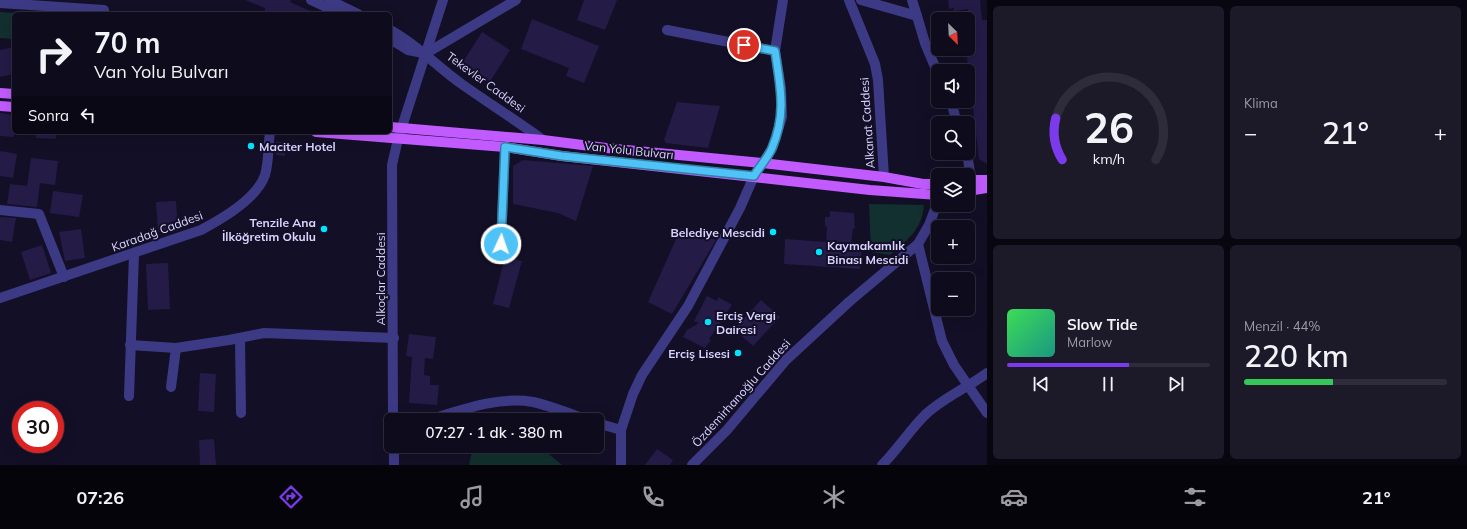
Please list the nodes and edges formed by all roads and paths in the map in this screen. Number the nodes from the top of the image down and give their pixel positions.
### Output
1 (311, 0) edge
2 (329, 0) edge
3 (443, 0) edge
4 (516, 0) edge
5 (783, 0) edge
6 (848, 0) edge
7 (861, 0) edge
8 (912, 0) edge
9 (0, 3) edge
10 (105, 8) edge
11 (337, 12) edge
12 (354, 12) edge
13 (917, 16) junction
14 (667, 30) dead end
15 (392, 31) edge
16 (392, 40) edge
17 (775, 51) junction
18 (425, 54) junction
19 (934, 64) edge
20 (0, 93) edge
21 (12, 94) edge
22 (0, 106) edge
23 (12, 107) edge
24 (392, 127) edge
25 (402, 128) junction
26 (270, 134) edge
27 (339, 134) edge
28 (398, 139) junction
29 (543, 140) junction
30 (505, 147) junction
31 (762, 163) junction
32 (754, 176) junction
33 (884, 177) junction
34 (975, 179) edge
35 (987, 180) edge
36 (931, 184) edge
37 (987, 188) edge
38 (975, 191) edge
39 (931, 194) edge
40 (0, 210) edge
41 (934, 212) edge
42 (501, 244) dead end
43 (918, 244) junction
44 (134, 254) junction
45 (64, 277) junction
46 (0, 298) edge
47 (240, 338) junction
48 (394, 338) junction
49 (130, 346) junction
50 (176, 348) junction
51 (987, 373) edge
52 (970, 386) junction
53 (171, 387) dead end
54 (129, 396) dead end
55 (393, 413) edge
56 (451, 413) edge
57 (567, 413) edge
58 (987, 413) edge
59 (241, 414) dead end
60 (604, 425) edge
61 (621, 430) junction
62 (394, 453) edge
63 (394, 465) edge
64 (621, 465) edge
65 (692, 465) edge
66 (882, 465) edge

1 - 11 street
2 - 12 street
3 - 18 street, Alkoçlar Caddesi
4 - 18 street
5 - 17 street
6 - 33 street, Alkanat Caddesi
7 - 13 street
8 - 13 street
9 - 10 street
13 - 19 street
14 - 17 street
15 - 18 street
16 - 18 street, Tekevler Caddesi
17 - 31 street
18 - 25 street, Alkoçlar Caddesi
18 - 29 street, Tekevler Caddesi
20 - 21 main road
22 - 23 main road
24 - 25 main road
25 - 28 street, Alkoçlar Caddesi
25 - 29 main road
26 - 44 street, Karadağ Caddesi
27 - 28 main road, Van Yolu Bulvarı
28 - 30 main road, Van Yolu Bulvarı
28 - 48 street, Alkoçlar Caddesi
29 - 31 main road
30 - 32 main road, Van Yolu Bulvarı
30 - 42 street
31 - 32 street
31 - 33 main road
32 - 39 main road, Van Yolu Bulvarı
32 - 61 street
33 - 36 main road
34 - 35 main road
37 - 38 main road
40 - 45 street
41 - 43 street, Özdemirhanoğlu Caddesi
43 - 52 street
43 - 65 street, Özdemirhanoğlu Caddesi
44 - 45 street, Karadağ Caddesi
44 - 49 street
45 - 46 street, Karadağ Caddesi
47 - 48 street
47 - 50 street
47 - 59 street
48 - 55 street, Alkoçlar Caddesi
49 - 50 street
49 - 54 street
50 - 53 street
51 - 52 street
52 - 58 street
52 - 66 street
56 - 57 street
60 - 61 street
61 - 64 street
62 - 63 street

